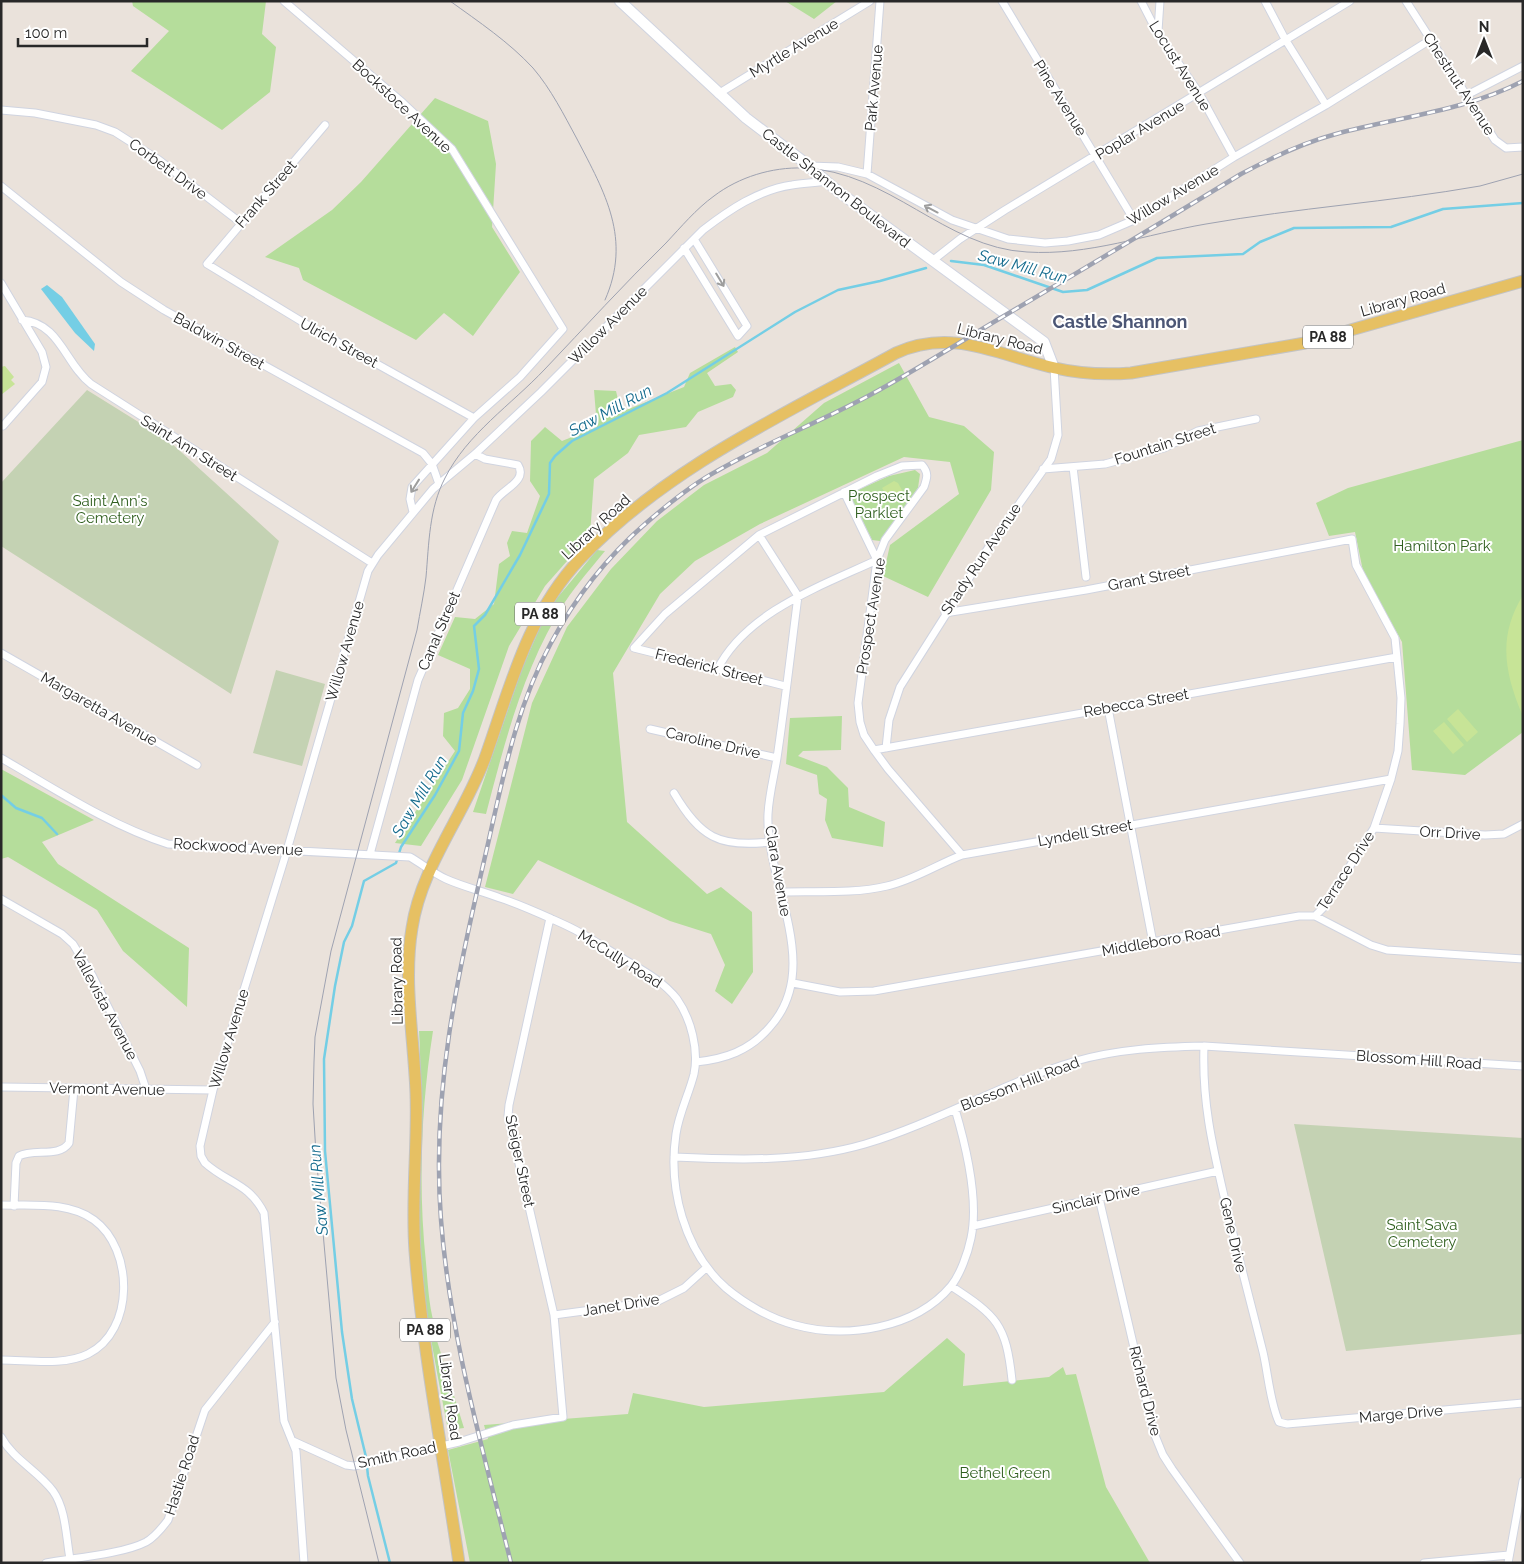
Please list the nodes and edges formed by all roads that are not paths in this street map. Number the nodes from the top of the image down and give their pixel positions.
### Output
1 (284, 1) edge
2 (620, 1) edge
3 (870, 1) edge
4 (880, 1) edge
5 (1002, 1) edge
6 (1141, 1) edge
7 (1160, 1) edge
8 (1265, 1) edge
9 (1350, 1) edge
10 (1406, 1) edge
11 (1158, 32) junction
12 (1285, 39) junction
13 (1430, 40) junction
14 (1523, 66) edge
15 (1199, 93) junction
16 (718, 94) junction
17 (1467, 95) junction
18 (1326, 106) junction
19 (1, 110) edge
20 (325, 125) dead end
21 (1523, 147) edge
22 (1096, 156) junction
23 (1234, 157) junction
24 (810, 166) junction
25 (867, 174) junction
26 (826, 181) junction
27 (1, 186) edge
28 (1134, 220) junction
29 (241, 223) junction
30 (976, 229) junction
31 (694, 239) junction
32 (684, 248) junction
33 (932, 261) junction
34 (207, 264) joint
35 (1523, 281) edge
36 (1, 283) edge
37 (22, 320) junction
38 (563, 330) joint
39 (1054, 368) junction
40 (474, 418) junction
41 (1256, 419) dead end
42 (3, 426) dead end
43 (475, 454) junction
44 (432, 464) junction
45 (1074, 467) junction
46 (1044, 469) junction
47 (439, 484) junction
48 (844, 492) junction
49 (413, 512) junction
50 (759, 535) junction
51 (1352, 539) joint
52 (877, 560) junction
53 (372, 562) junction
54 (1086, 577) dead end
55 (798, 596) junction
56 (945, 613) junction
57 (634, 648) joint
58 (1, 653) edge
59 (1397, 657) junction
60 (717, 670) junction
61 (785, 686) junction
62 (1108, 708) junction
63 (650, 729) dead end
64 (886, 748) junction
65 (874, 750) junction
66 (1, 758) edge
67 (777, 758) junction
68 (197, 765) dead end
69 (1391, 779) junction
70 (674, 792) dead end
71 (1523, 824) edge
72 (1130, 825) junction
73 (1374, 828) junction
74 (770, 842) junction
75 (287, 850) junction
76 (370, 854) junction
77 (962, 855) junction
78 (431, 870) junction
79 (782, 892) junction
80 (1, 899) edge
81 (1315, 916) junction
82 (550, 918) junction
83 (1153, 943) junction
84 (1523, 959) edge
85 (793, 983) junction
86 (1204, 1046) junction
87 (696, 1062) junction
88 (1523, 1066) edge
89 (1, 1087) edge
90 (74, 1089) junction
91 (146, 1089) junction
92 (213, 1090) junction
93 (955, 1109) junction
94 (674, 1157) junction
95 (1218, 1171) junction
96 (1099, 1198) junction
97 (1, 1206) edge
98 (14, 1206) junction
99 (973, 1226) junction
100 (706, 1268) junction
101 (951, 1286) junction
102 (554, 1314) junction
103 (275, 1322) junction
104 (1, 1360) edge
105 (1012, 1380) dead end
106 (1523, 1402) edge
107 (563, 1417) joint
108 (1279, 1422) joint
109 (1, 1437) edge
110 (293, 1442) junction
111 (441, 1446) junction
112 (1523, 1481) edge
113 (1509, 1555) junction
114 (70, 1559) junction
115 (46, 1563) edge
116 (304, 1563) edge
117 (459, 1563) edge
118 (1240, 1563) edge
119 (1424, 1563) edge
120 (1508, 1563) edge

1 - 38 street, Bockstoce Avenue
2 - 16 street, Castle Shannon Boulevard
3 - 16 street, Myrtle Avenue
4 - 25 street, Park Avenue
5 - 22 street, Pine Avenue
6 - 11 street, Locust Avenue
7 - 11 street
8 - 12 street
9 - 12 street, Poplar Avenue
10 - 13 street, Chestnut Avenue
11 - 15 street, Locust Avenue
12 - 15 street, Poplar Avenue
12 - 18 street
13 - 17 street, Chestnut Avenue
13 - 18 street, Willow Avenue
14 - 17 street
15 - 22 street, Poplar Avenue
15 - 23 street, Locust Avenue
16 - 24 street, Castle Shannon Boulevard
17 - 21 street, Chestnut Avenue
18 - 23 street, Willow Avenue
19 - 29 street, Corbett Drive
20 - 29 street, Frank Street
22 - 28 street, Pine Avenue
22 - 30 street, Poplar Avenue
23 - 28 street, Willow Avenue
24 - 25 street, Willow Avenue
24 - 26 street, Castle Shannon Boulevard
30 -> 25 street, Willow Avenue
26 - 31 street, Willow Avenue
26 - 33 street, Castle Shannon Boulevard
27 - 44 street, Baldwin Street
28 - 30 street, Willow Avenue
29 - 34 street, Frank Street
30 - 33 street, Poplar Avenue
31 - 32 street, Willow Avenue
31 -> 32 street
32 - 43 street, Willow Avenue
33 - 39 street, Castle Shannon Boulevard
34 - 40 street, Ulrich Street
35 - 39 main road, Library Road / PA 88
36 - 37 street
37 - 42 street
37 - 53 street, Saint Ann Street
38 - 40 street, Willow Avenue
39 - 46 street, Shady Run Avenue
39 - 78 main road, Library Road / PA 88
40 - 44 street, Willow Avenue
41 - 45 street, Fountain Street
43 - 47 street, Willow Avenue
43 - 76 street, Canal Street
44 - 47 street, Baldwin Street
44 -> 49 street, Willow Avenue
45 - 46 street, Fountain Street
45 - 54 street
46 - 56 street, Shady Run Avenue
47 - 49 street, Willow Avenue
48 - 50 street, Prospect Avenue
48 - 52 street
48 - 52 street, Prospect Avenue
49 - 53 street, Willow Avenue
50 - 55 street
50 - 57 street, Prospect Avenue
51 - 56 street, Grant Street
51 - 59 street, Terrace Drive
52 - 55 street
52 - 65 street, Prospect Avenue
53 - 75 street, Willow Avenue
55 - 60 street
55 - 61 street, Clara Avenue
56 - 64 street, Shady Run Avenue
57 - 60 street, Frederick Street
58 - 68 street, Margaretta Avenue
59 - 62 street, Rebecca Street
59 - 69 street, Terrace Drive
60 - 61 street, Frederick Street
61 - 67 street, Clara Avenue
62 - 64 street, Rebecca Street
62 - 72 street
63 - 67 street, Caroline Drive
64 - 65 street, Rebecca Street
65 - 77 street, Prospect Avenue
66 - 75 street, Rockwood Avenue
67 - 74 street, Clara Avenue
69 - 72 street, Lyndell Street
69 - 73 street, Terrace Drive
70 - 74 street
71 - 73 street, Orr Drive
72 - 77 street, Lyndell Street
72 - 83 street
73 - 81 street, Terrace Drive
74 - 79 street, Clara Avenue
75 - 76 street, Rockwood Avenue
75 - 92 street, Willow Avenue
76 - 78 street, Rockwood Avenue
77 - 79 street, Lyndell Street
78 - 82 street, McCully Road
78 - 111 main road, Library Road / PA 88
79 - 85 street, Clara Avenue
80 - 91 street, Vallevista Avenue
81 - 83 street, Middleboro Road
81 - 84 street
82 - 87 street, McCully Road
82 - 102 street, Steiger Street
83 - 85 street, Middleboro Road
85 - 87 street, Clara Avenue
86 - 88 street, Blossom Hill Road
86 - 93 street, Blossom Hill Road
86 - 95 street, Gene Drive
87 - 94 street, McCully Road
89 - 90 street, Vermont Avenue
90 - 91 street, Vermont Avenue
90 - 98 street
91 - 92 street, Vermont Avenue
92 - 103 street, Willow Avenue
93 - 94 street, Blossom Hill Road
93 - 99 street, McCully Road
94 - 100 street, McCully Road
95 - 96 street, Sinclair Drive
95 - 108 street, Gene Drive
96 - 99 street, Sinclair Drive
96 - 118 street, Richard Drive
97 - 98 street
98 - 104 street
99 - 101 street, McCully Road
100 - 101 street, McCully Road
100 - 102 street, Janet Drive
101 - 105 street
102 - 107 street, Steiger Street
103 - 110 street, Willow Avenue
103 - 114 street, Hastie Road
106 - 108 street, Marge Drive
107 - 111 street, Smith Road
109 - 114 street
110 - 111 street, Smith Road
110 - 116 street, Willow Avenue
111 - 117 main road, Library Road / PA 88
112 - 113 street
113 - 119 street
113 - 120 street
114 - 115 street, Hastie Road

